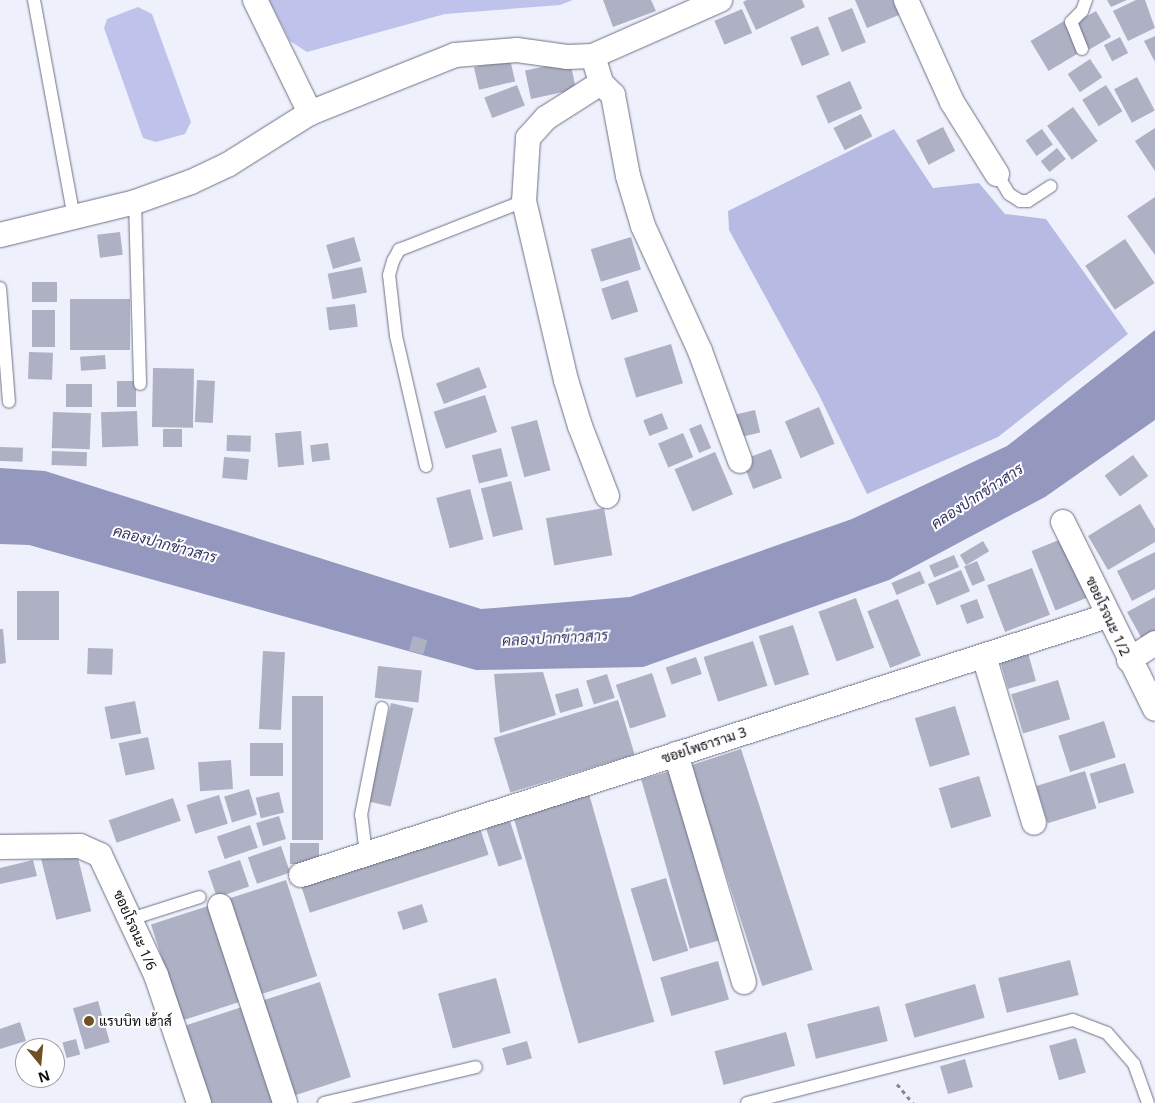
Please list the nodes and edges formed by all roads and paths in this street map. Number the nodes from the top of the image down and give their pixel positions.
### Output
1 (34, 0) edge
2 (255, 0) edge
3 (720, 0) edge
4 (906, 0) edge
5 (1086, 0) edge
6 (1082, 49) dead end
7 (592, 56) junction
8 (601, 83) junction
9 (310, 113) junction
10 (997, 174) joint
11 (1051, 186) dead end
12 (524, 201) junction
13 (135, 202) junction
14 (74, 217) junction
15 (0, 235) edge
16 (0, 288) edge
17 (140, 384) dead end
18 (10, 402) dead end
19 (740, 461) dead end
20 (426, 466) dead end
21 (607, 496) dead end
22 (1063, 522) dead end
23 (1107, 616) junction
24 (1155, 643) edge
25 (984, 656) junction
26 (1129, 660) junction
27 (382, 708) dead end
28 (1155, 709) edge
29 (676, 754) junction
30 (1034, 823) dead end
31 (0, 847) edge
32 (366, 854) junction
33 (301, 875) dead end
34 (210, 901) joint
35 (131, 919) junction
36 (744, 982) dead end
37 (476, 1067) dead end
38 (199, 1103) edge
39 (285, 1103) edge
40 (324, 1103) edge
41 (747, 1103) edge
42 (1148, 1103) edge

1 - 14 lane
2 - 9 street
3 - 7 street
4 - 10 street
5 - 6 lane
7 - 8 street
7 - 9 street
8 - 12 street
8 - 19 street
9 - 13 street
10 - 11 lane
12 - 20 lane
12 - 21 street
13 - 14 street
13 - 17 lane
14 - 15 street
16 - 18 lane
22 - 23 street, ซอยโรจนะ 1/2
23 - 25 street, ซอยโพธาราม 3
23 - 26 street, ซอยโรจนะ 1/2
24 - 26 street
25 - 29 street, ซอยโพธาราม 3
25 - 30 street
26 - 28 street, ซอยโรจนะ 1/2
27 - 32 lane
29 - 32 street, ซอยโพธาราม 3
29 - 36 street
31 - 35 street, ซอยโรจนะ 1/6
32 - 33 street, ซอยโพธาราม 3
34 - 35 lane
34 - 39 street
35 - 38 street, ซอยโรจนะ 1/6
37 - 40 lane
41 - 42 lane

